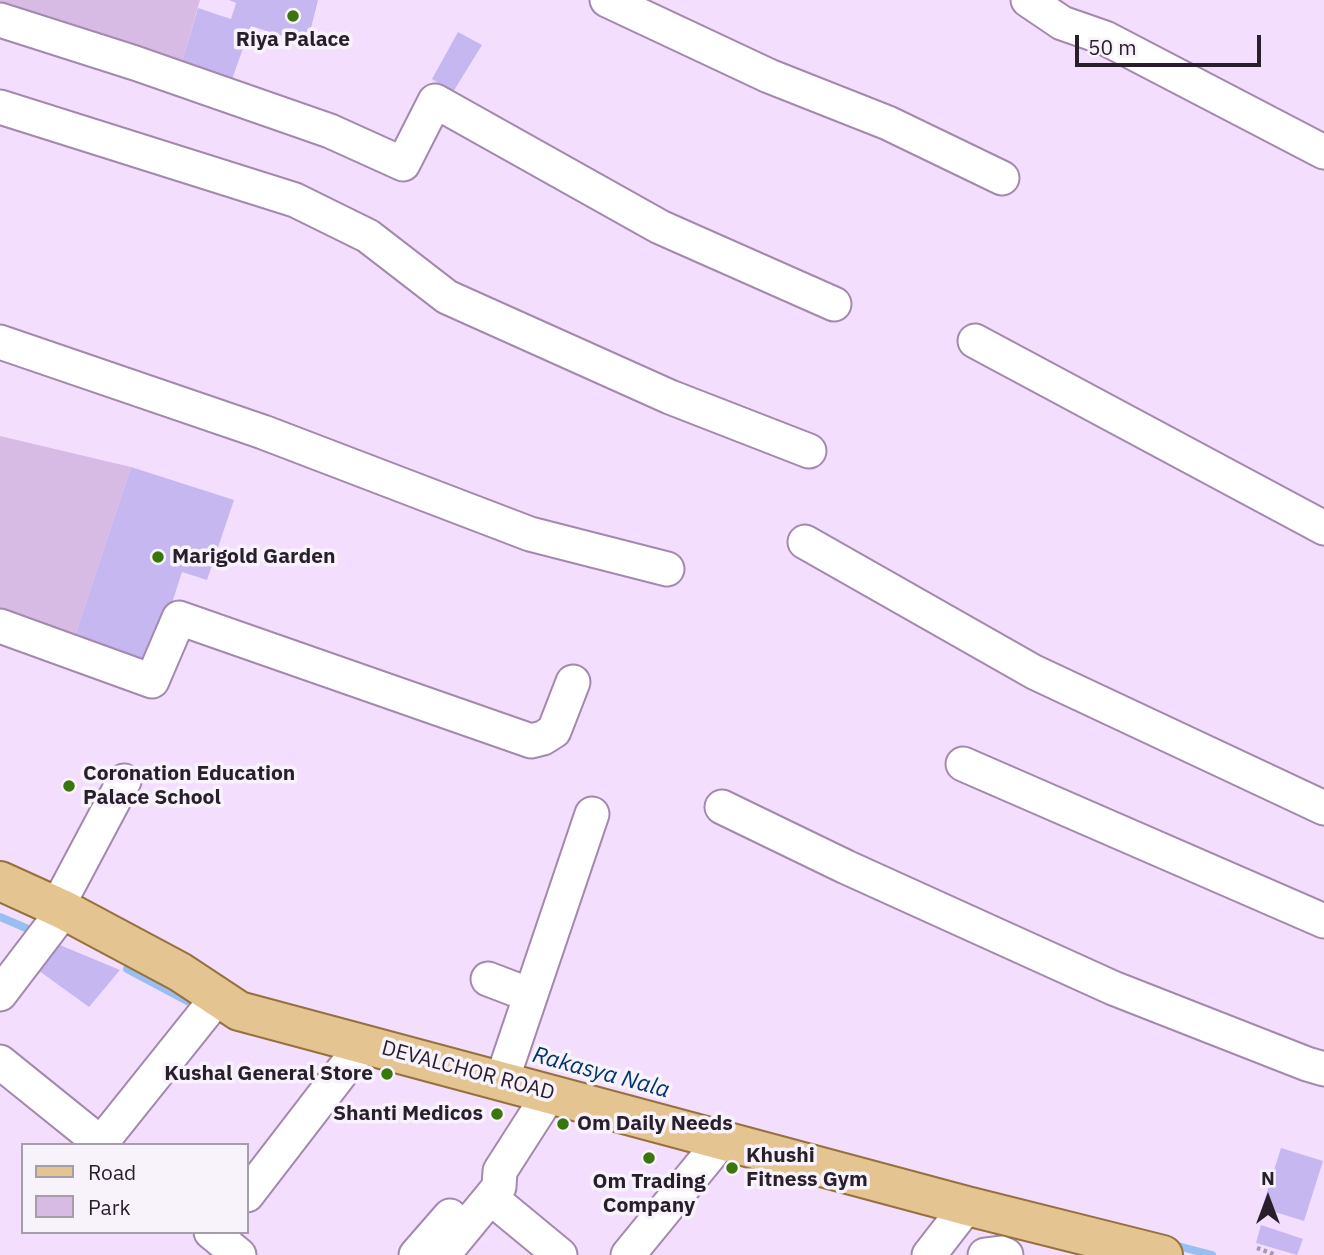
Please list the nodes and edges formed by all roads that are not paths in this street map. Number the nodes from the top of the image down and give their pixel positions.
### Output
1 (607, 0) edge
2 (1028, 0) edge
3 (0, 20) edge
4 (0, 107) edge
5 (1324, 152) edge
6 (1002, 178) dead end
7 (834, 304) dead end
8 (975, 341) dead end
9 (0, 342) edge
10 (809, 451) dead end
11 (1324, 528) edge
12 (805, 542) dead end
13 (667, 569) dead end
14 (0, 626) edge
15 (573, 682) dead end
16 (963, 764) dead end
17 (124, 781) dead end
18 (722, 807) dead end
19 (1324, 808) edge
20 (592, 814) dead end
21 (0, 881) edge
22 (60, 909) junction
23 (1324, 921) edge
24 (488, 979) dead end
25 (0, 994) edge
26 (530, 995) junction
27 (217, 998) junction
28 (364, 1044) junction
29 (0, 1062) edge
30 (505, 1068) junction
31 (1324, 1069) edge
32 (550, 1093) junction
33 (722, 1140) junction
34 (101, 1143) edge
35 (103, 1143) edge
36 (495, 1184) junction
37 (248, 1194) edge
38 (967, 1206) junction
39 (416, 1255) edge
40 (443, 1255) edge
41 (560, 1255) edge
42 (628, 1255) edge
43 (929, 1255) edge
44 (985, 1255) edge
45 (1006, 1255) edge
46 (1163, 1255) edge

1 - 6 street
2 - 5 street
3 - 7 street
4 - 10 street
8 - 11 street
9 - 13 street
12 - 19 street
14 - 15 street
16 - 23 street
17 - 22 street
18 - 31 street
20 - 26 street
21 - 22 main road, DEVALCHOR ROAD
22 - 25 street
22 - 27 main road, DEVALCHOR ROAD
24 - 26 street
26 - 30 street
27 - 28 main road, DEVALCHOR ROAD
27 - 35 street
28 - 30 main road, DEVALCHOR ROAD
28 - 37 street
29 - 34 street
30 - 32 main road, DEVALCHOR ROAD
32 - 33 main road, DEVALCHOR ROAD
32 - 36 street
33 - 38 main road, DEVALCHOR ROAD
33 - 42 street
36 - 39 street
36 - 40 street
36 - 41 street
38 - 43 street
38 - 46 main road, DEVALCHOR ROAD
44 - 45 street

